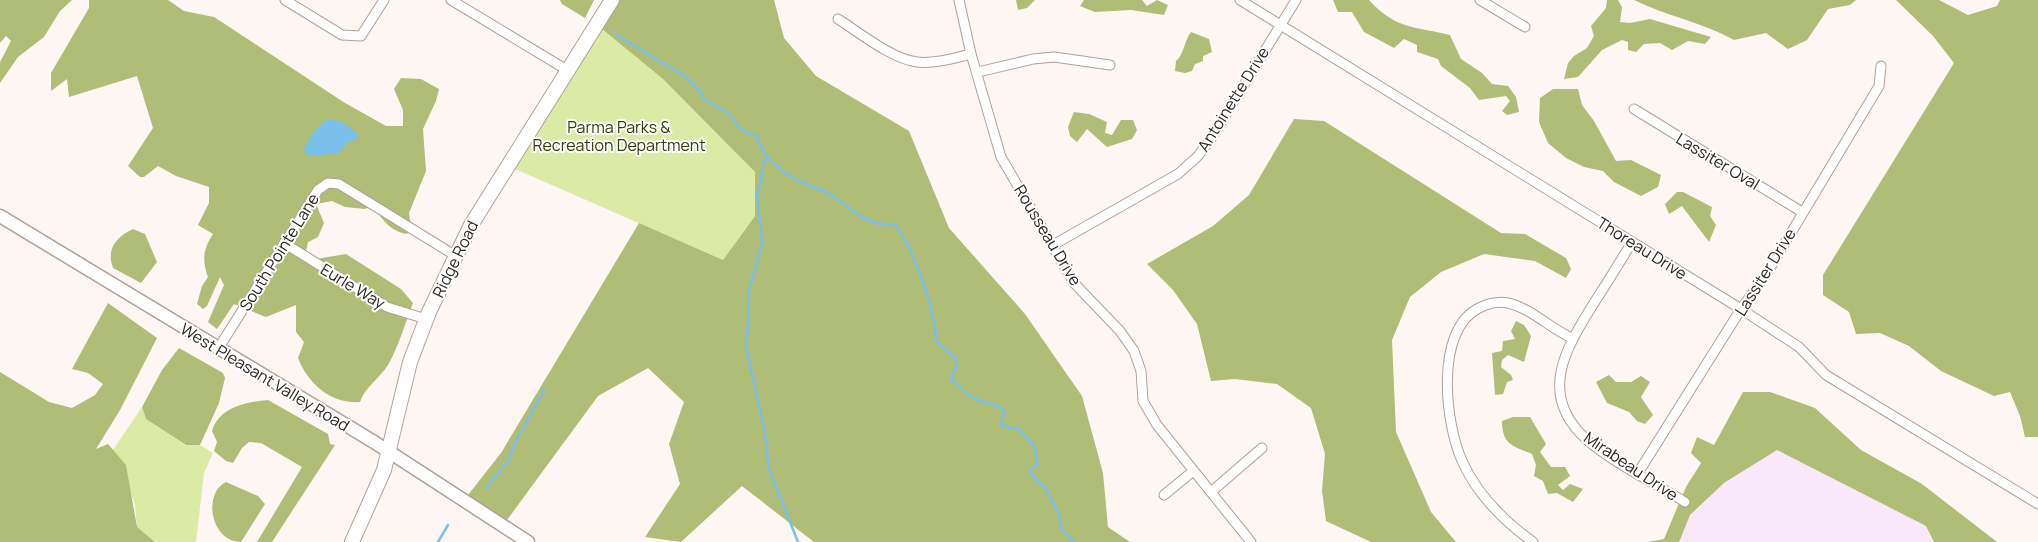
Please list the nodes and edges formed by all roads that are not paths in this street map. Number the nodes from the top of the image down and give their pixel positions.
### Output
1 (285, 0) edge
2 (384, 0) edge
3 (452, 0) edge
4 (612, 0) edge
5 (959, 0) edge
6 (1240, 0) edge
7 (1296, 0) edge
8 (1480, 0) edge
9 (838, 19) dead end
10 (1280, 24) junction
11 (1525, 27) dead end
12 (972, 54) junction
13 (1110, 65) dead end
14 (1881, 66) dead end
15 (568, 70) junction
16 (978, 72) junction
17 (1634, 109) dead end
18 (1802, 212) junction
19 (0, 216) edge
20 (1632, 242) junction
21 (284, 243) junction
22 (1053, 245) junction
23 (456, 256) junction
24 (1741, 309) junction
25 (426, 319) junction
26 (1572, 338) junction
27 (218, 349) junction
28 (1262, 448) dead end
29 (390, 452) junction
30 (1192, 472) junction
31 (1638, 473) junction
32 (1211, 492) junction
33 (1164, 495) dead end
34 (1685, 502) dead end
35 (2038, 504) edge
36 (352, 542) edge
37 (528, 542) edge
38 (1251, 542) edge
39 (1533, 542) edge

1 - 2 street
3 - 15 street
4 - 15 main road, Ridge Road
5 - 12 street, Rousseau Drive
6 - 10 street, Thoreau Drive
7 - 10 street, Antoinette Drive
8 - 11 street
9 - 12 street
10 - 20 street, Thoreau Drive
10 - 22 street, Antoinette Drive
12 - 16 street, Rousseau Drive
13 - 16 street
14 - 18 street, Lassiter Drive
15 - 23 main road, Ridge Road
16 - 22 street, Rousseau Drive
17 - 18 street, Lassiter Oval
18 - 24 street, Lassiter Drive
19 - 27 main road, West Pleasant Valley Road
20 - 24 street, Thoreau Drive
20 - 26 street, Mirabeau Drive
21 - 23 street, South Pointe Lane
21 - 25 street, Eurle Way
21 - 27 street, South Pointe Lane
22 - 30 street, Rousseau Drive
23 - 25 main road, Ridge Road
24 - 31 street, Lassiter Drive
24 - 35 street, Thoreau Drive
25 - 29 main road, Ridge Road
26 - 31 street, Mirabeau Drive
26 - 39 street
27 - 29 main road, West Pleasant Valley Road
28 - 32 street
29 - 36 main road, Ridge Road
29 - 37 main road, West Pleasant Valley Road
30 - 32 street, Rousseau Drive
30 - 33 street
31 - 34 street, Mirabeau Drive
32 - 38 street, Rousseau Drive

